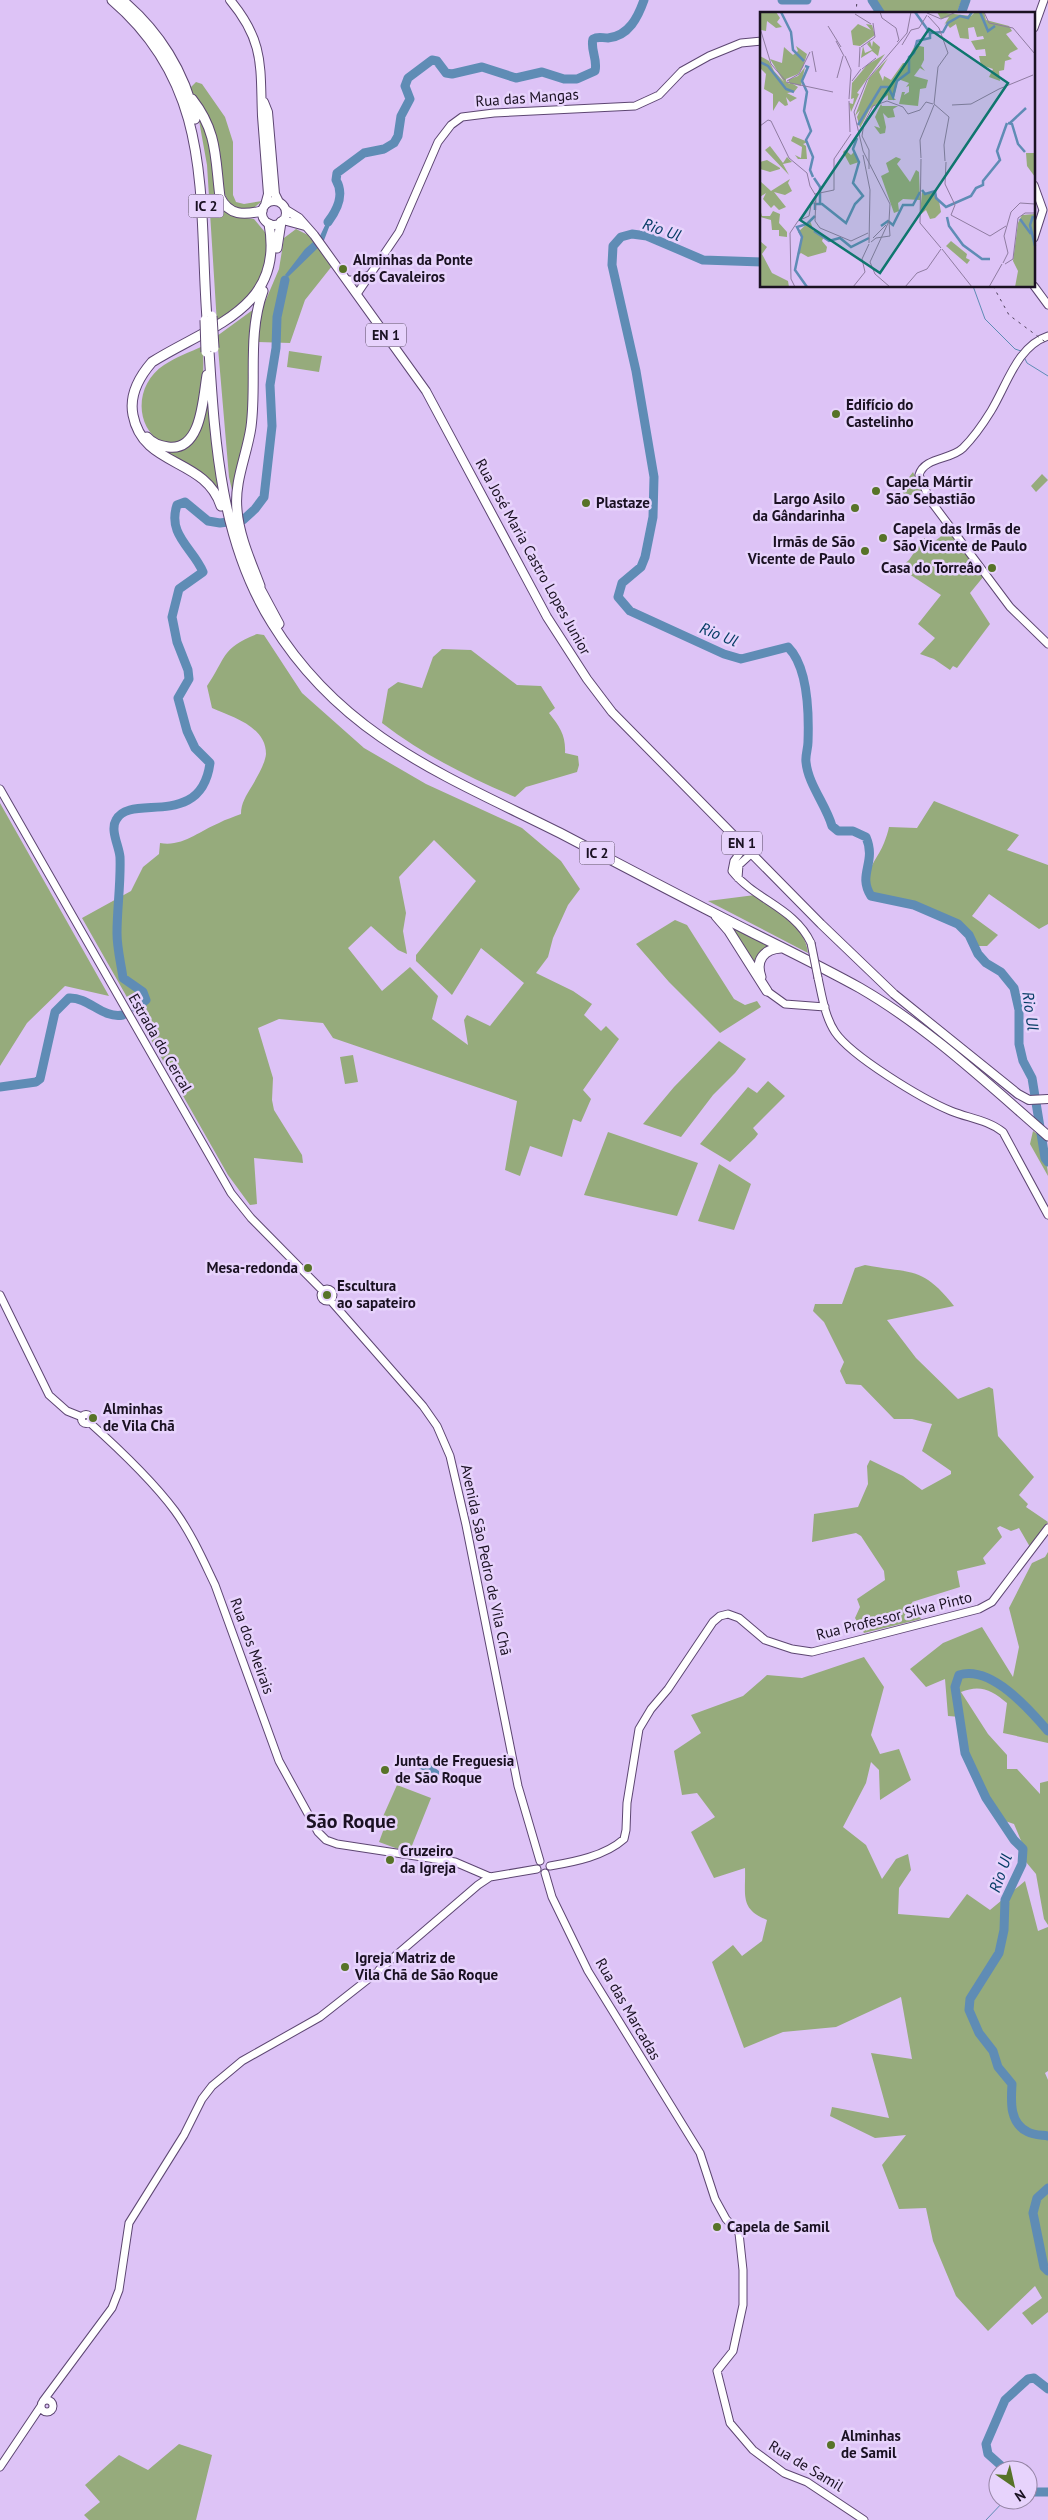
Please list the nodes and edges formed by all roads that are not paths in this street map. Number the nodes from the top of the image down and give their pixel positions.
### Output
1 (112, 0) edge
2 (122, 0) edge
3 (230, 0) edge
4 (1044, 0) edge
5 (1036, 22) edge
6 (760, 41) edge
7 (181, 84) junction
8 (187, 100) junction
9 (264, 102) junction
10 (1036, 190) edge
11 (279, 202) junction
12 (263, 208) junction
13 (286, 210) junction
14 (282, 221) junction
15 (270, 224) junction
16 (306, 227) junction
17 (1036, 232) edge
18 (369, 275) junction
19 (347, 280) junction
20 (1035, 288) edge
21 (263, 291) junction
22 (357, 294) junction
23 (1048, 305) edge
24 (208, 318) junction
25 (1048, 336) edge
26 (210, 351) junction
27 (230, 512) junction
28 (235, 530) junction
29 (1048, 644) edge
30 (0, 789) edge
31 (745, 846) junction
32 (752, 853) junction
33 (738, 878) junction
34 (712, 912) junction
35 (783, 948) junction
36 (767, 991) junction
37 (822, 997) junction
38 (807, 1006) junction
39 (825, 1007) junction
40 (1048, 1100) edge
41 (1027, 1115) junction
42 (1048, 1130) edge
43 (1048, 1136) edge
44 (1048, 1215) edge
45 (0, 1295) edge
46 (331, 1300) joint
47 (1048, 1528) edge
48 (540, 1861) junction
49 (550, 1866) junction
50 (537, 1869) junction
51 (478, 1872) junction
52 (545, 1873) junction
53 (490, 1877) junction
54 (478, 1885) junction
55 (700, 2153) joint
56 (51, 2388) junction
57 (52, 2401) junction
58 (43, 2407) junction
59 (0, 2467) edge
60 (864, 2520) edge

1 - 7 highway, IC 2
2 - 7 highway, IC 2
3 - 9 main road, EN 1
4 - 5 street
6 - 18 street, Rua das Mangas
7 - 8 highway, IC 2
8 - 12 highway
8 - 24 highway, IC 2
8 - 24 highway, IC 2
9 - 11 main road, EN 1
9 - 12 main road, EN 1
10 - 17 street
11 - 12 main road
11 - 13 main road, EN 1
12 - 15 main road
13 - 14 main road
13 - 16 main road, EN 1
14 - 15 main road, EN 1
14 - 16 main road, EN 1
14 - 21 highway
15 - 27 highway
16 - 19 main road, EN 1
18 - 19 street
18 - 22 street, Rua das Mangas
19 - 22 main road, EN 1
20 - 23 street
21 - 26 highway
21 - 27 highway
22 - 31 main road, Rua José Maria Castro Lopes Junior / EN 1
24 - 26 highway, bridge
25 - 29 street
26 - 27 highway, IC 2
27 - 28 highway, IC 2
28 - 34 highway, IC 2
28 - 41 highway, IC 2
30 - 46 street, Estrada do Cercal
31 - 32 main road, Rua José Maria Castro Lopes Junior / EN 1
31 - 33 street
32 - 33 street
32 - 40 main road, Rua José Maria Castro Lopes Junior / EN 1
33 - 37 street, bridge
34 - 35 highway, IC 2
34 - 36 highway
35 - 36 highway
35 - 41 highway, IC 2
36 - 38 street
37 - 38 street
37 - 39 street
38 - 39 street
39 - 44 street
41 - 42 highway, IC 2
41 - 43 highway, IC 2
45 - 51 street, Rua dos Meirais
46 - 48 street, Avenida São Pedro de Vila Chã
47 - 49 street, Rua Professor Silva Pinto
48 - 49 street
48 - 50 street
49 - 52 street
50 - 52 street
50 - 53 street
51 - 53 street
51 - 54 street
52 - 55 street, Rua das Marcadas
53 - 54 street
54 - 56 street
55 - 60 street, Rua de Samil
56 - 57 street
56 - 58 street
57 - 58 street
57 - 58 street
58 - 59 street

